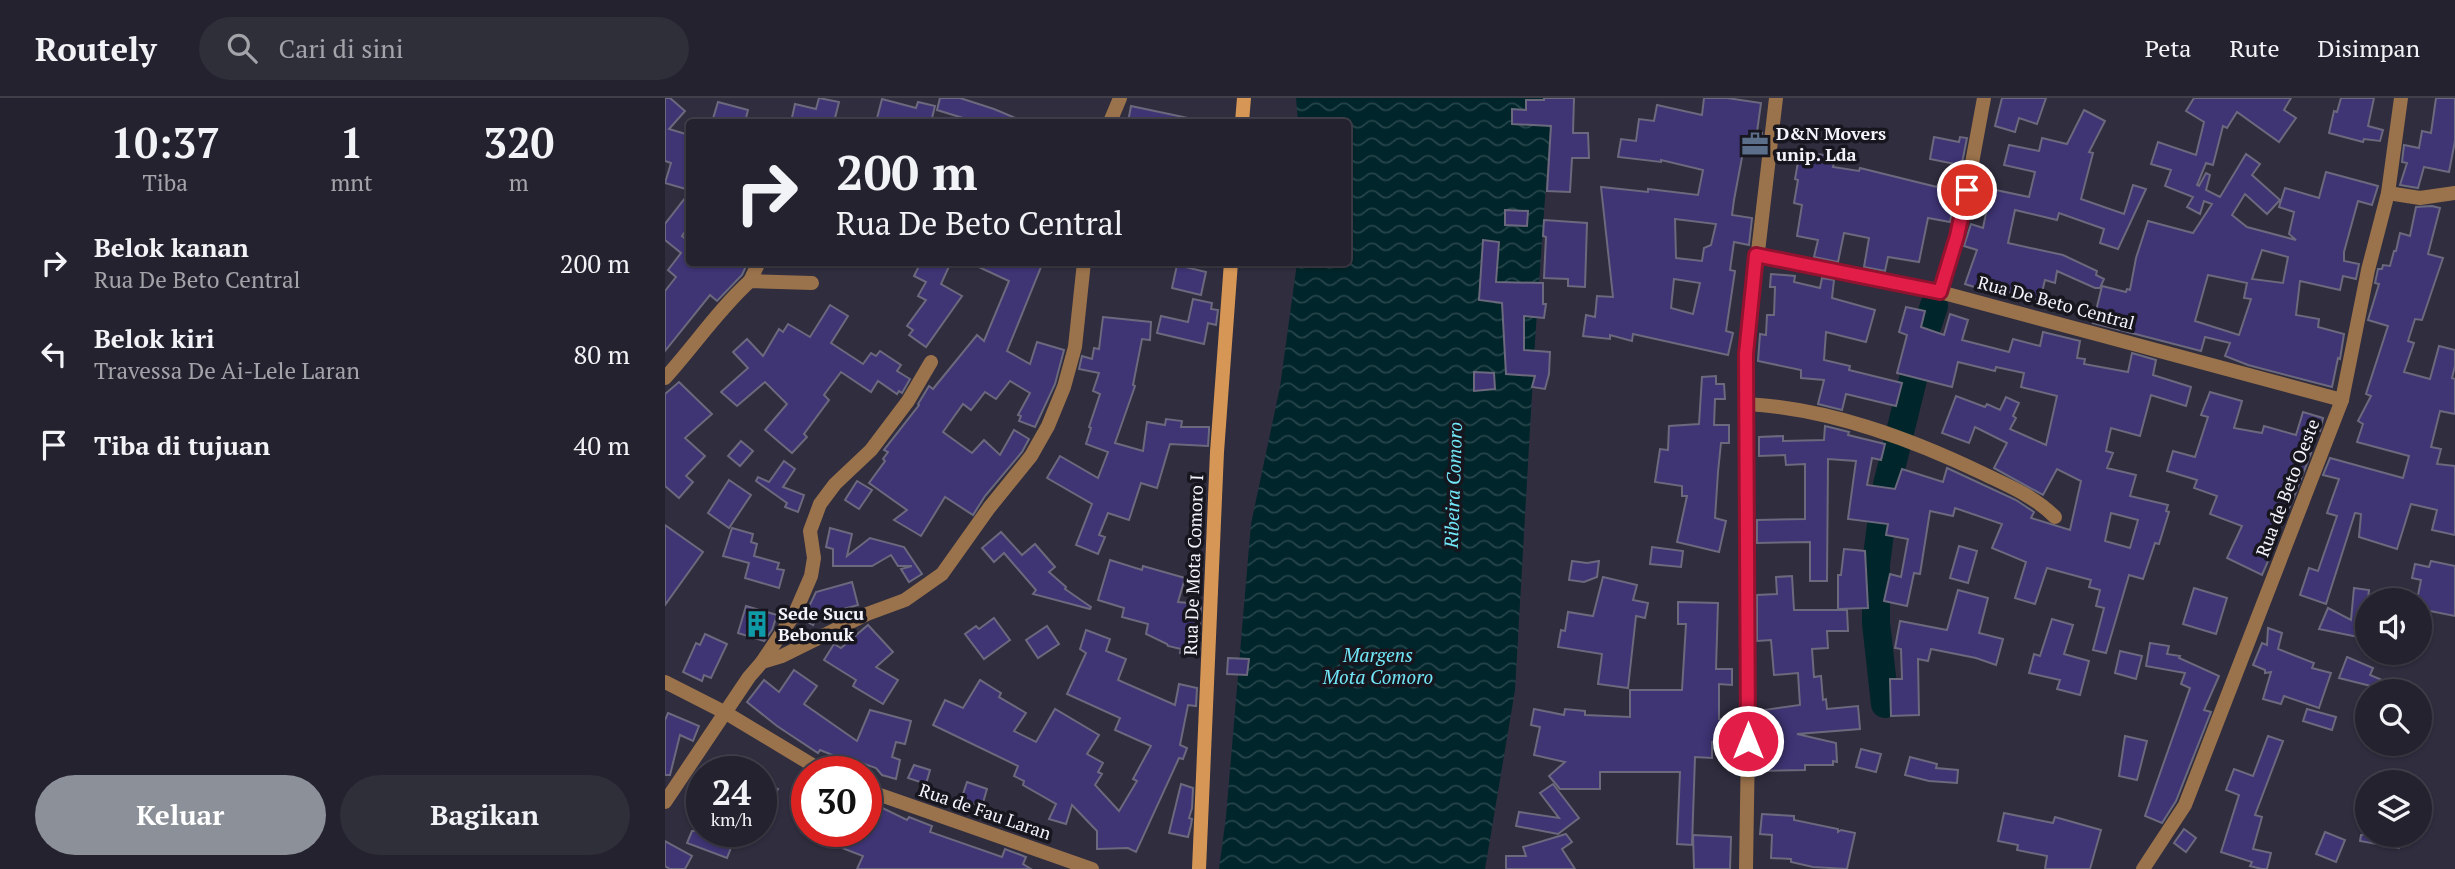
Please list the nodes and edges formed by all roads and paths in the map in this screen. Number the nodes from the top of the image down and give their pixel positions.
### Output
1 (1120, 98) edge
2 (1244, 98) edge
3 (1776, 98) edge
4 (1984, 98) edge
5 (2401, 98) edge
6 (1111, 119) edge
7 (1242, 119) edge
8 (2388, 193) junction
9 (2455, 193) edge
10 (1756, 255) junction
11 (757, 266) edge
12 (1084, 266) edge
13 (1231, 266) edge
14 (750, 281) junction
15 (812, 283) dead end
16 (1940, 292) junction
17 (932, 362) dead end
18 (665, 378) edge
19 (2342, 401) junction
20 (1746, 404) junction
21 (2055, 517) dead end
22 (762, 662) junction
23 (665, 682) edge
24 (726, 713) junction
25 (797, 756) edge
26 (882, 796) edge
27 (665, 802) edge
28 (1091, 869) edge
29 (1199, 869) edge
30 (1746, 869) edge
31 (2143, 869) edge

1 - 6 street
2 - 7 street
3 - 10 street
4 - 16 street
5 - 8 street, Rua de Beto Oeste
8 - 9 street
8 - 19 street, Rua de Beto Oeste
10 - 16 street, Rua De Beto Central
10 - 20 street
11 - 14 street
12 - 22 street
13 - 29 street, Rua De Mota Comoro I
14 - 15 street
14 - 18 street
16 - 19 street, Rua De Beto Central
17 - 22 street
19 - 31 street, Rua de Beto Oeste
20 - 21 street
20 - 30 street
22 - 24 street
23 - 24 street
24 - 25 street
24 - 27 street
26 - 28 street, Rua de Fau Laran

